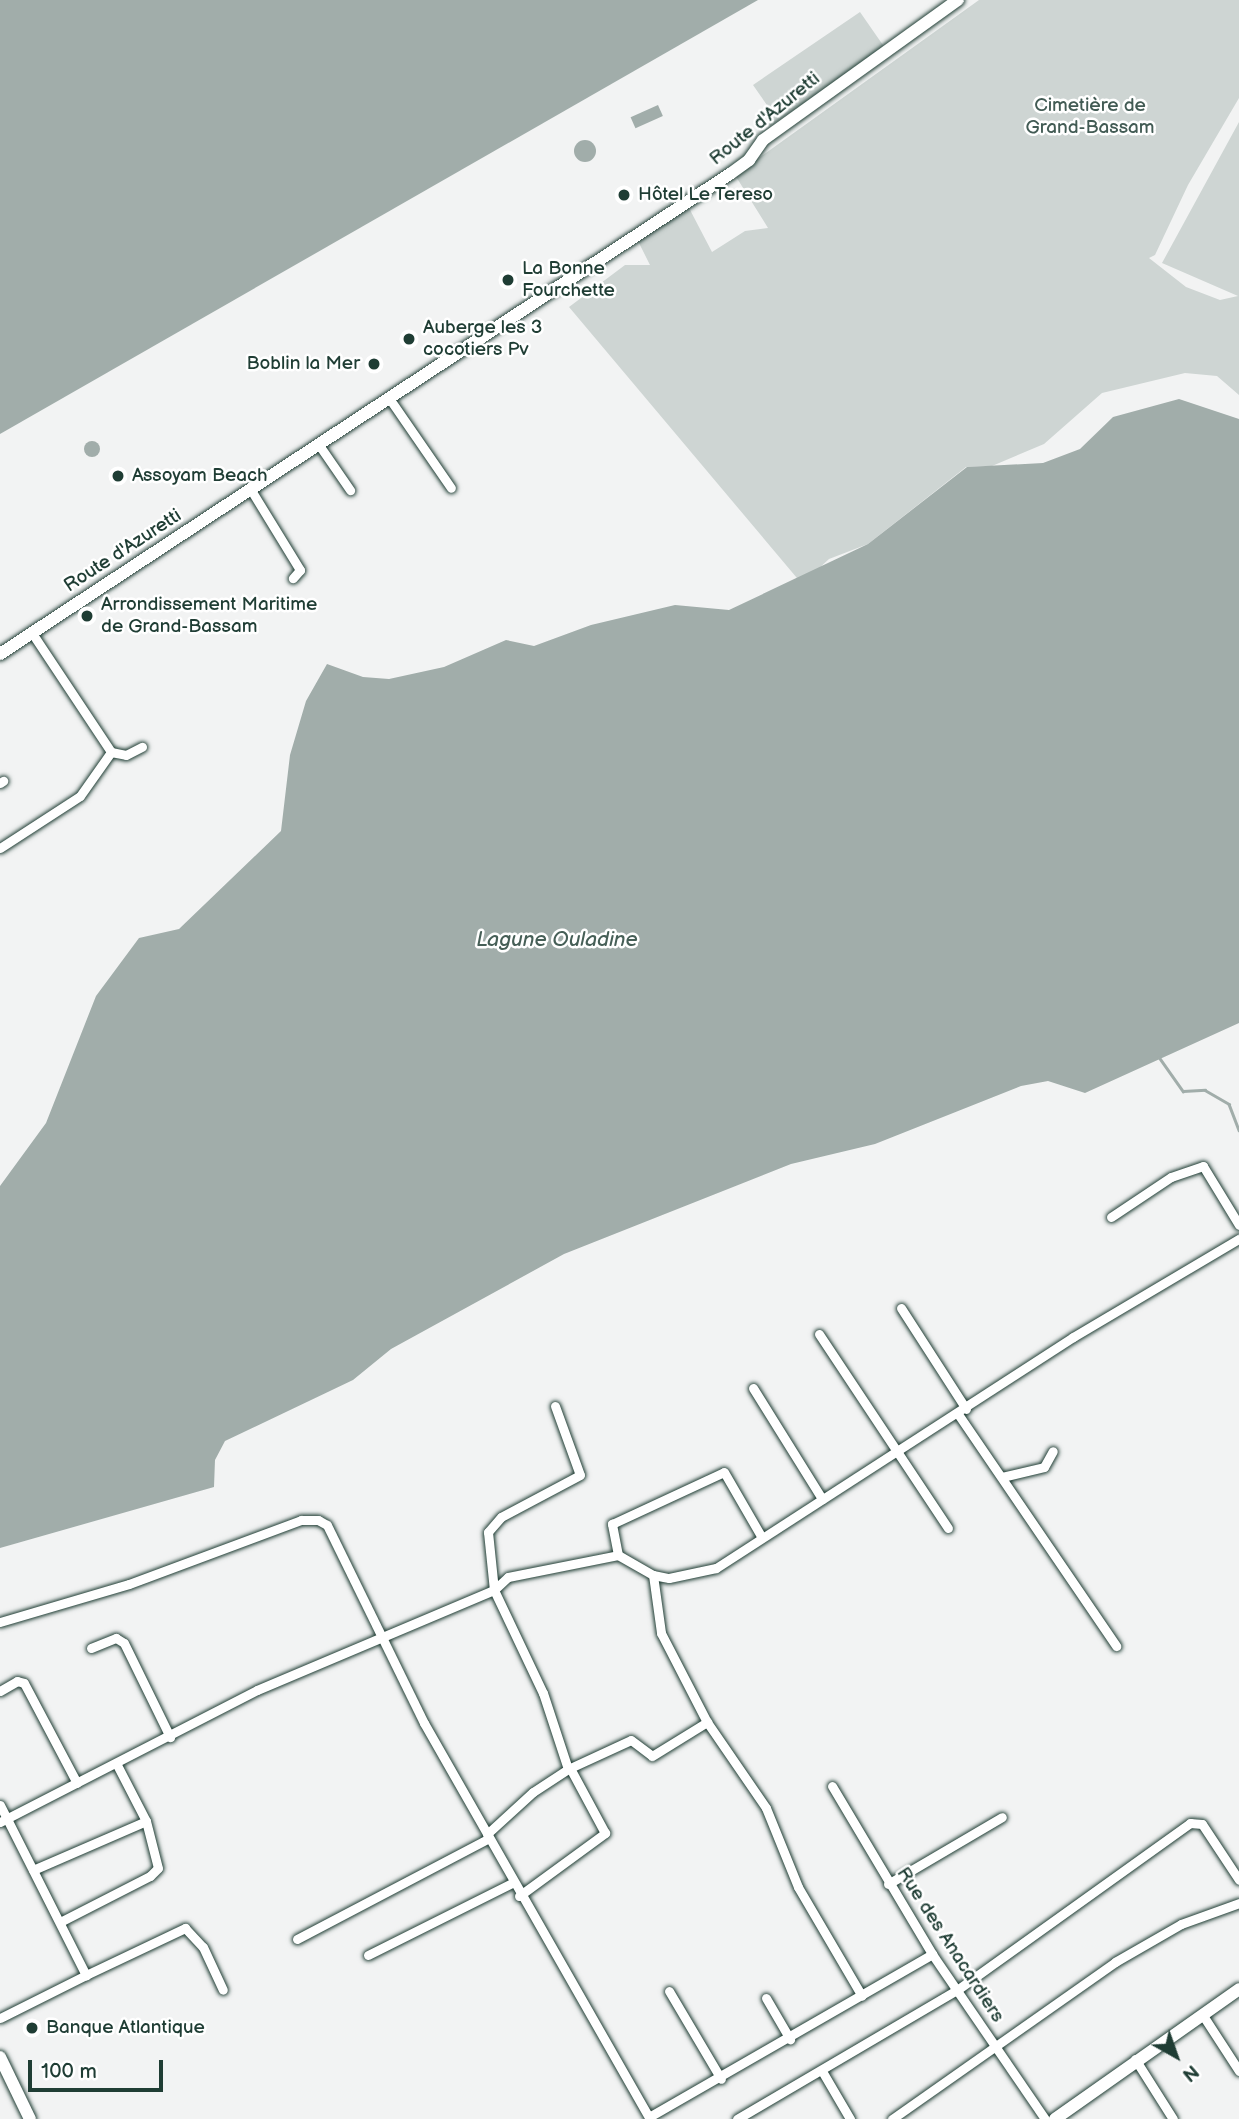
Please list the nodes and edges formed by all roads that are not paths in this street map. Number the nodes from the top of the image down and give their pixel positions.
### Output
1 (958, 0) edge
2 (389, 398) junction
3 (319, 445) junction
4 (451, 488) dead end
5 (251, 490) junction
6 (350, 490) dead end
7 (293, 579) dead end
8 (32, 633) junction
9 (0, 654) edge
10 (142, 747) dead end
11 (111, 752) junction
12 (0, 848) edge
13 (1111, 1217) dead end
14 (1239, 1225) edge
15 (1239, 1239) edge
16 (901, 1308) dead end
17 (819, 1334) dead end
18 (754, 1388) dead end
19 (555, 1406) dead end
20 (962, 1412) junction
21 (1053, 1451) dead end
22 (898, 1453) junction
23 (1002, 1477) junction
24 (822, 1499) junction
25 (948, 1528) dead end
26 (761, 1536) junction
27 (618, 1555) junction
28 (653, 1575) junction
29 (494, 1590) junction
30 (0, 1622) edge
31 (378, 1636) junction
32 (1116, 1646) dead end
33 (91, 1648) dead end
34 (0, 1690) edge
35 (707, 1722) junction
36 (170, 1738) junction
37 (116, 1763) junction
38 (569, 1769) junction
39 (77, 1783) junction
40 (832, 1786) dead end
41 (0, 1805) edge
42 (1002, 1817) dead end
43 (4, 1820) edge
44 (146, 1821) junction
45 (488, 1836) junction
46 (33, 1870) junction
47 (1239, 1880) edge
48 (512, 1883) junction
49 (888, 1884) junction
50 (519, 1896) junction
51 (1239, 1903) edge
52 (60, 1922) junction
53 (297, 1939) dead end
54 (932, 1954) junction
55 (368, 1955) dead end
56 (86, 1975) junction
57 (1239, 1989) edge
58 (223, 1990) dead end
59 (957, 1990) junction
60 (670, 1991) dead end
61 (862, 1996) junction
62 (766, 1998) dead end
63 (1202, 2014) junction
64 (0, 2018) edge
65 (790, 2039) junction
66 (994, 2045) junction
67 (0, 2057) edge
68 (1135, 2059) junction
69 (822, 2071) junction
70 (1239, 2071) edge
71 (721, 2078) junction
72 (650, 2118) edge
73 (30, 2119) edge
74 (737, 2119) edge
75 (850, 2119) edge
76 (892, 2119) edge
77 (1045, 2119) edge
78 (1055, 2119) edge
79 (1173, 2119) edge

1 - 2 street, Route d'Azuretti
2 - 3 street, Route d'Azuretti
2 - 4 street
3 - 5 street, Route d'Azuretti
3 - 6 street
5 - 7 street
5 - 8 street, Route d'Azuretti
8 - 9 street, Route d'Azuretti
8 - 11 street
10 - 11 street
11 - 12 street
13 - 14 street
15 - 20 street
16 - 20 street
17 - 22 street
18 - 24 street
19 - 29 street
20 - 22 street
20 - 23 street
21 - 23 street
22 - 24 street
22 - 25 street
23 - 32 street
24 - 26 street
26 - 27 street
26 - 28 street
27 - 28 street
27 - 29 street
28 - 35 street
29 - 31 street
29 - 38 street
30 - 31 street
31 - 36 street
31 - 45 street
33 - 36 street
34 - 39 street
35 - 38 street
35 - 61 street
36 - 37 street
37 - 39 street
37 - 44 street
38 - 45 street
38 - 50 street
39 - 43 street
40 - 49 street, Rue des Anacardiers
41 - 43 street
42 - 49 street
43 - 46 street
44 - 46 street
44 - 52 street
45 - 48 street
45 - 53 street
46 - 52 street
47 - 59 street
48 - 50 street
48 - 55 street
49 - 54 street, Rue des Anacardiers
50 - 72 street
51 - 66 street
52 - 56 street
54 - 59 street, Rue des Anacardiers
54 - 61 street
56 - 58 street
56 - 64 street
57 - 63 street
59 - 66 street, Rue des Anacardiers
59 - 69 street
60 - 71 street
61 - 65 street
62 - 65 street
63 - 68 street
63 - 70 street
65 - 71 street
66 - 76 street
66 - 77 street, Rue des Anacardiers
67 - 73 street
68 - 78 street
68 - 79 street
69 - 74 street
69 - 75 street
71 - 72 street

